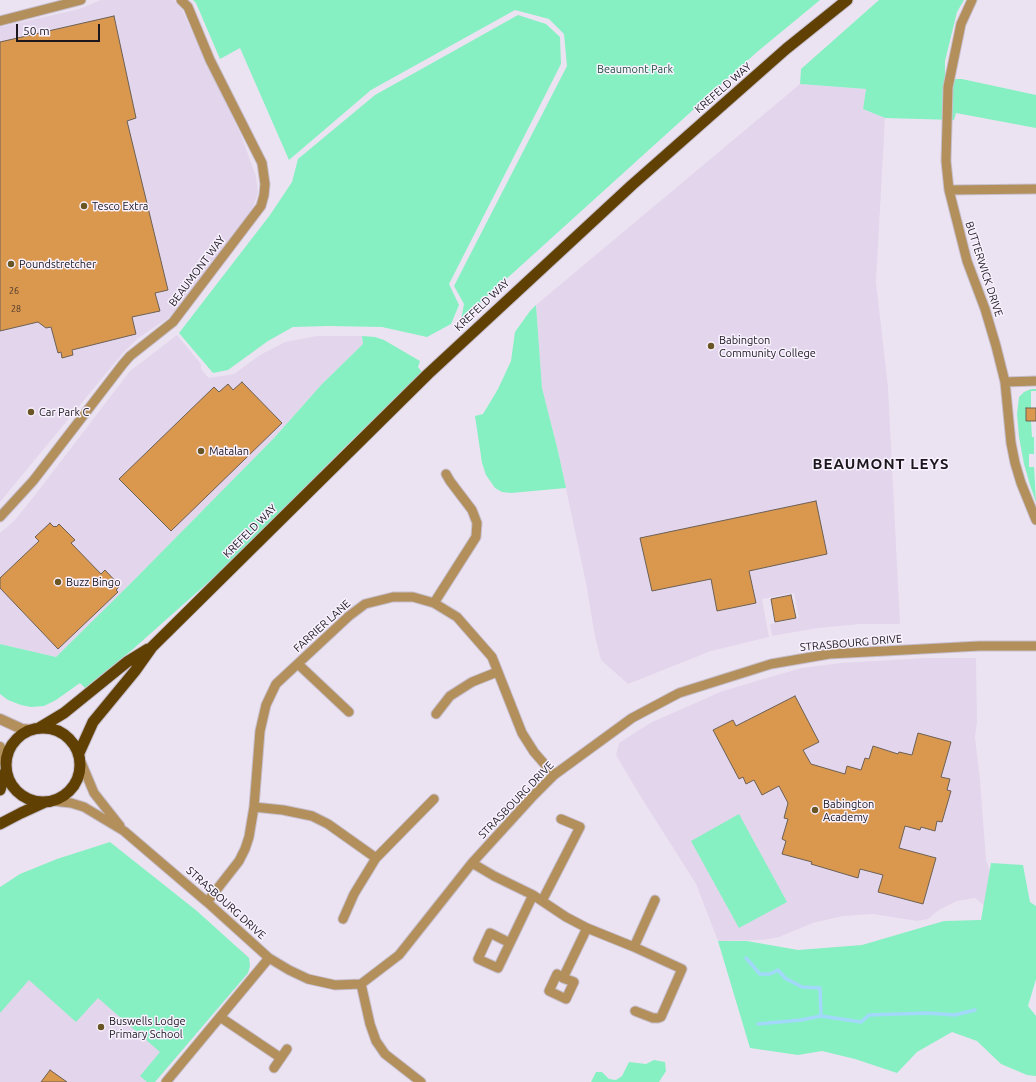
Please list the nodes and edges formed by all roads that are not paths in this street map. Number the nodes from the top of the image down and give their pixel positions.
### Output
1 (81, 0) edge
2 (181, 0) edge
3 (847, 0) edge
4 (972, 0) edge
5 (0, 21) edge
6 (1036, 189) edge
7 (949, 190) junction
8 (1004, 382) junction
9 (1036, 382) edge
10 (446, 474) dead end
11 (0, 517) edge
12 (1036, 520) edge
13 (434, 603) junction
14 (152, 646) junction
15 (1036, 646) edge
16 (298, 664) junction
17 (497, 672) junction
18 (349, 712) dead end
19 (436, 714) dead end
20 (0, 719) edge
21 (36, 729) junction
22 (0, 747) edge
23 (80, 757) junction
24 (6, 767) junction
25 (554, 775) junction
26 (0, 790) edge
27 (434, 799) dead end
28 (48, 801) junction
29 (254, 807) junction
30 (561, 819) dead end
31 (0, 824) edge
32 (124, 831) junction
33 (376, 858) junction
34 (472, 863) junction
35 (533, 895) junction
36 (655, 900) dead end
37 (542, 901) junction
38 (207, 902) junction
39 (343, 919) dead end
40 (587, 928) junction
41 (510, 943) dead end
42 (634, 947) junction
43 (269, 958) junction
44 (563, 978) dead end
45 (361, 984) junction
46 (635, 1011) dead end
47 (220, 1017) junction
48 (287, 1049) dead end
49 (281, 1058) junction
50 (274, 1068) dead end
51 (166, 1082) edge
52 (421, 1082) edge

1 - 5 street
2 - 11 street, BEAUMONT WAY
3 - 14 highway, KREFELD WAY
4 - 7 street, BUTTERWICK DRIVE
6 - 7 street
7 - 8 street, BUTTERWICK DRIVE
8 - 9 street
8 - 12 street, BUTTERWICK DRIVE
10 - 13 street
13 - 16 street, FARRIER LANE
13 - 17 street, FARRIER LANE
14 - 21 highway, KREFELD WAY
14 - 23 highway, KREFELD WAY
15 - 25 street, STRASBOURG DRIVE
16 - 18 street
16 - 29 street, FARRIER LANE
17 - 19 street
17 - 25 street, FARRIER LANE
20 - 21 street
21 - 23 highway
21 - 24 highway
22 - 24 street
23 - 28 highway
23 - 32 street, STRASBOURG DRIVE
24 - 26 highway
24 - 28 highway
25 - 34 street, STRASBOURG DRIVE
27 - 33 street
28 - 31 highway
28 - 32 street, STRASBOURG DRIVE
29 - 33 street
29 - 38 street, FARRIER LANE
30 - 37 street
32 - 38 street, STRASBOURG DRIVE
33 - 39 street
34 - 35 street
34 - 45 street, STRASBOURG DRIVE
35 - 37 street
35 - 41 street
36 - 42 street
37 - 40 street
38 - 43 street, STRASBOURG DRIVE
40 - 42 street
40 - 44 street
42 - 46 street
43 - 45 street, STRASBOURG DRIVE
43 - 47 street
45 - 52 street
47 - 49 street
47 - 51 street
48 - 49 street
49 - 50 street

